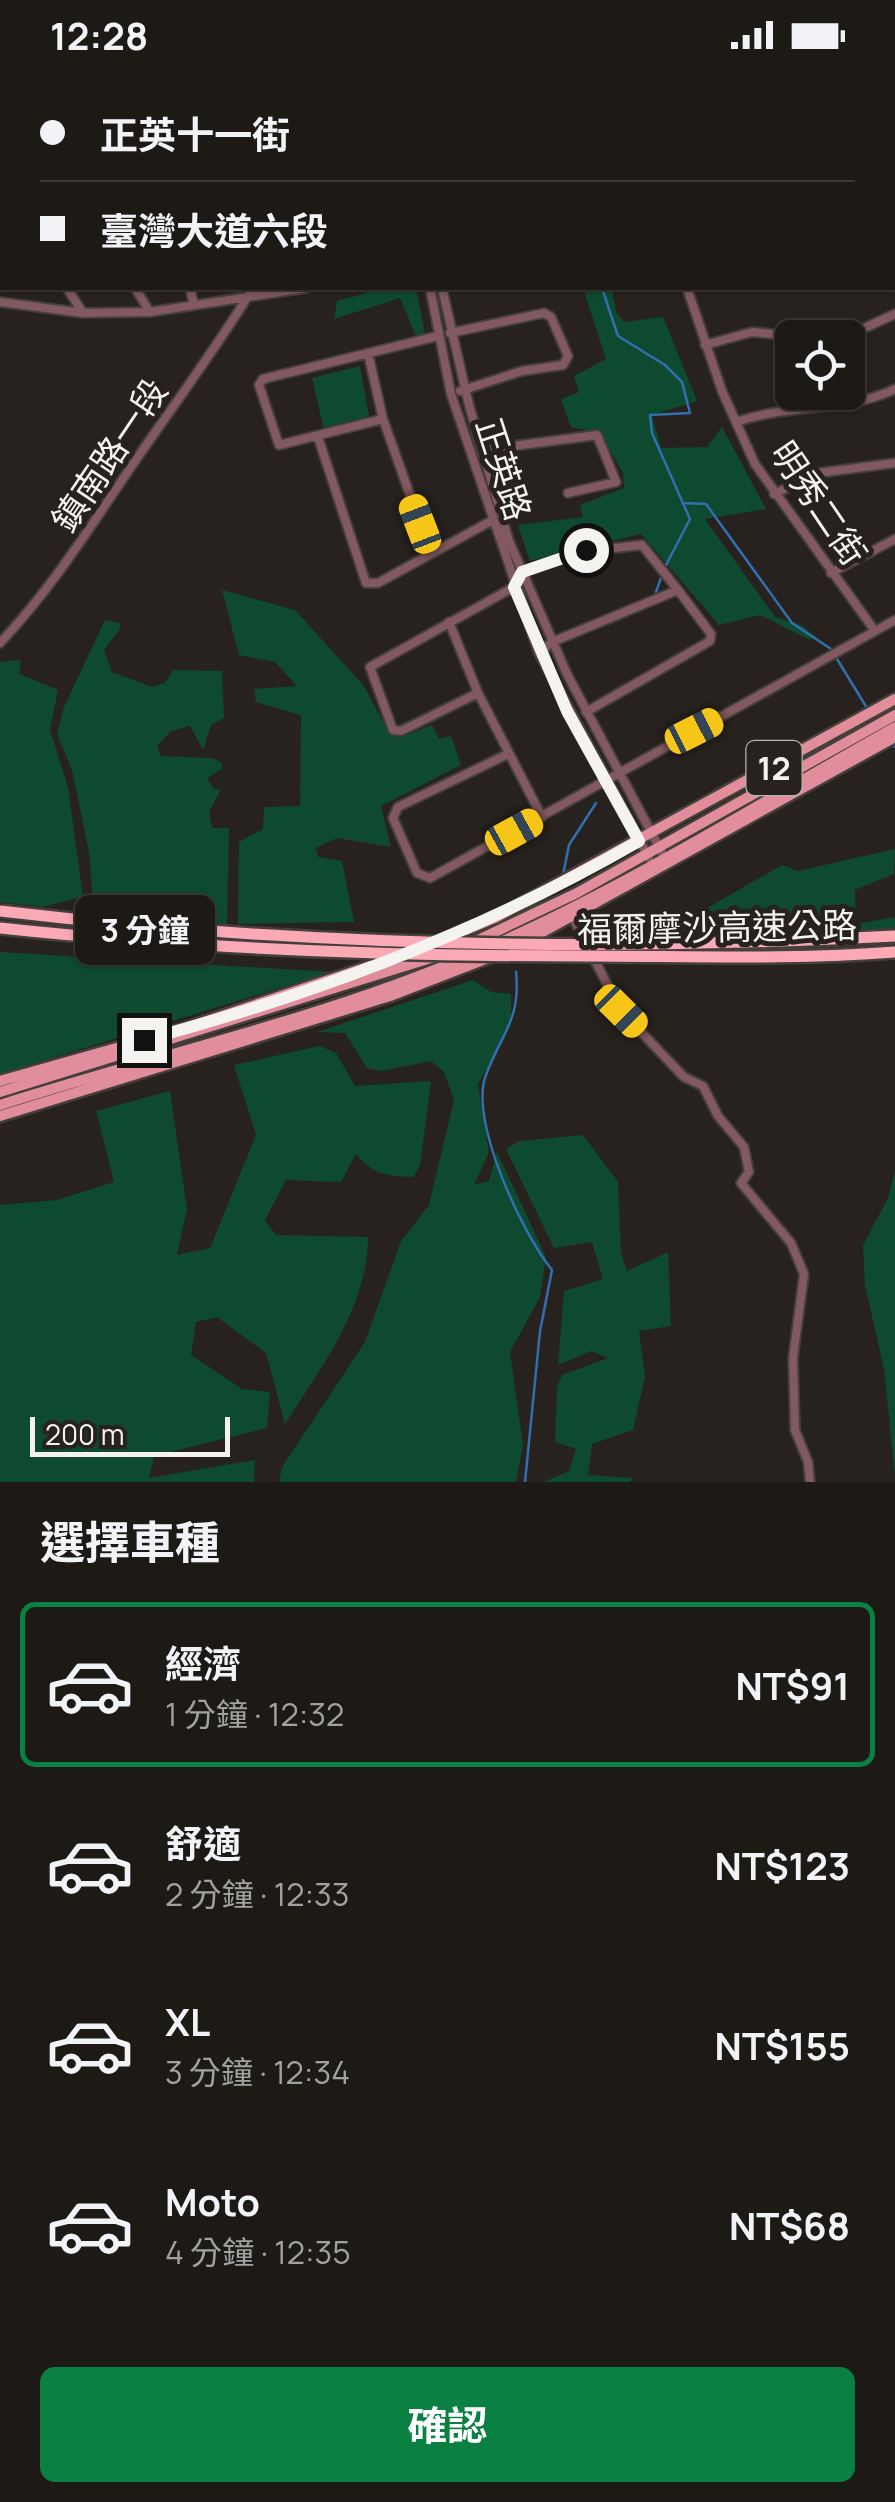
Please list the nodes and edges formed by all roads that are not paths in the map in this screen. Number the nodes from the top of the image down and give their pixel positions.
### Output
1 (68, 290) edge
2 (136, 290) edge
3 (190, 290) edge
4 (278, 290) edge
5 (430, 290) edge
6 (442, 290) edge
7 (688, 290) edge
8 (250, 292) edge
9 (0, 302) edge
10 (194, 305) junction
11 (150, 312) junction
12 (82, 313) junction
13 (895, 314) edge
14 (865, 328) edge
15 (450, 333) junction
16 (775, 334) edge
17 (438, 336) junction
18 (706, 345) junction
19 (368, 354) junction
20 (465, 389) junction
21 (895, 389) edge
22 (451, 394) junction
23 (382, 419) junction
24 (736, 422) junction
25 (318, 436) junction
26 (482, 450) junction
27 (895, 463) edge
28 (568, 493) dead end
29 (774, 494) junction
30 (502, 518) junction
31 (491, 522) junction
32 (895, 539) edge
33 (430, 551) junction
34 (522, 572) junction
35 (831, 573) junction
36 (514, 587) junction
37 (678, 590) junction
38 (895, 620) edge
39 (449, 622) junction
40 (875, 630) junction
41 (552, 642) junction
42 (0, 644) edge
43 (539, 653) junction
44 (478, 693) junction
45 (895, 699) edge
46 (586, 712) junction
47 (895, 715) edge
48 (895, 727) edge
49 (895, 738) edge
50 (508, 754) junction
51 (618, 770) junction
52 (605, 780) junction
53 (542, 816) junction
54 (652, 834) junction
55 (639, 841) junction
56 (664, 857) junction
57 (652, 863) junction
58 (0, 912) edge
59 (574, 918) junction
60 (0, 928) edge
61 (895, 936) edge
62 (895, 952) edge
63 (0, 1081) edge
64 (0, 1092) edge
65 (0, 1105) edge
66 (0, 1116) edge
67 (810, 1482) edge

1 - 12 street
2 - 11 street
3 - 10 street
4 - 8 street
5 - 17 street, 正英路
6 - 15 street, 正英路
7 - 18 street, 明秀二街
8 - 10 street
8 - 42 street, 鎮南路一段
9 - 12 street
10 - 11 street
11 - 12 street
13 - 14 street
15 - 20 street, 正英路
15 - 20 street
16 - 18 street
17 - 19 street
17 - 22 street, 正英路
18 - 24 street, 明秀二街
19 - 23 street
19 - 25 street
20 - 22 street
20 - 26 street, 正英路
21 - 24 street
22 - 31 street, 正英路
23 - 25 street
23 - 33 street
24 - 29 street, 明秀二街
25 - 33 street
26 - 28 street
26 - 30 street, 正英路
27 - 29 street
29 - 35 street, 明秀二街
30 - 31 street
30 - 34 street, 正英路
31 - 33 street
31 - 36 street, 正英路
32 - 35 street
34 - 36 street
34 - 37 street
34 - 41 street, 正英路
35 - 40 street, 明秀二街
36 - 39 street
36 - 43 street, 正英路
37 - 41 street
37 - 46 street
38 - 40 street
39 - 44 street
39 - 44 street
40 - 51 street
41 - 43 street
41 - 46 street, 正英路
43 - 52 street, 正英路
44 - 50 street
45 - 54 main road, 12
46 - 51 street, 正英路
47 - 56 main road, 12
48 - 56 main road, 12
49 - 56 main road, 12
50 - 53 street
50 - 53 street
51 - 52 street
51 - 54 street, 正英路
52 - 53 street
52 - 55 street, 正英路
54 - 55 main road, 12
54 - 56 street, 正英路
55 - 57 street, 正英路
55 - 63 main road, 12
56 - 57 main road, 12
57 - 59 main road, 12
57 - 64 main road, 12
57 - 65 main road, 12
58 - 61 highway, 福爾摩沙高速公路, bridge
59 - 66 main road, 12
59 - 67 street
60 - 62 highway, 福爾摩沙高速公路, bridge

